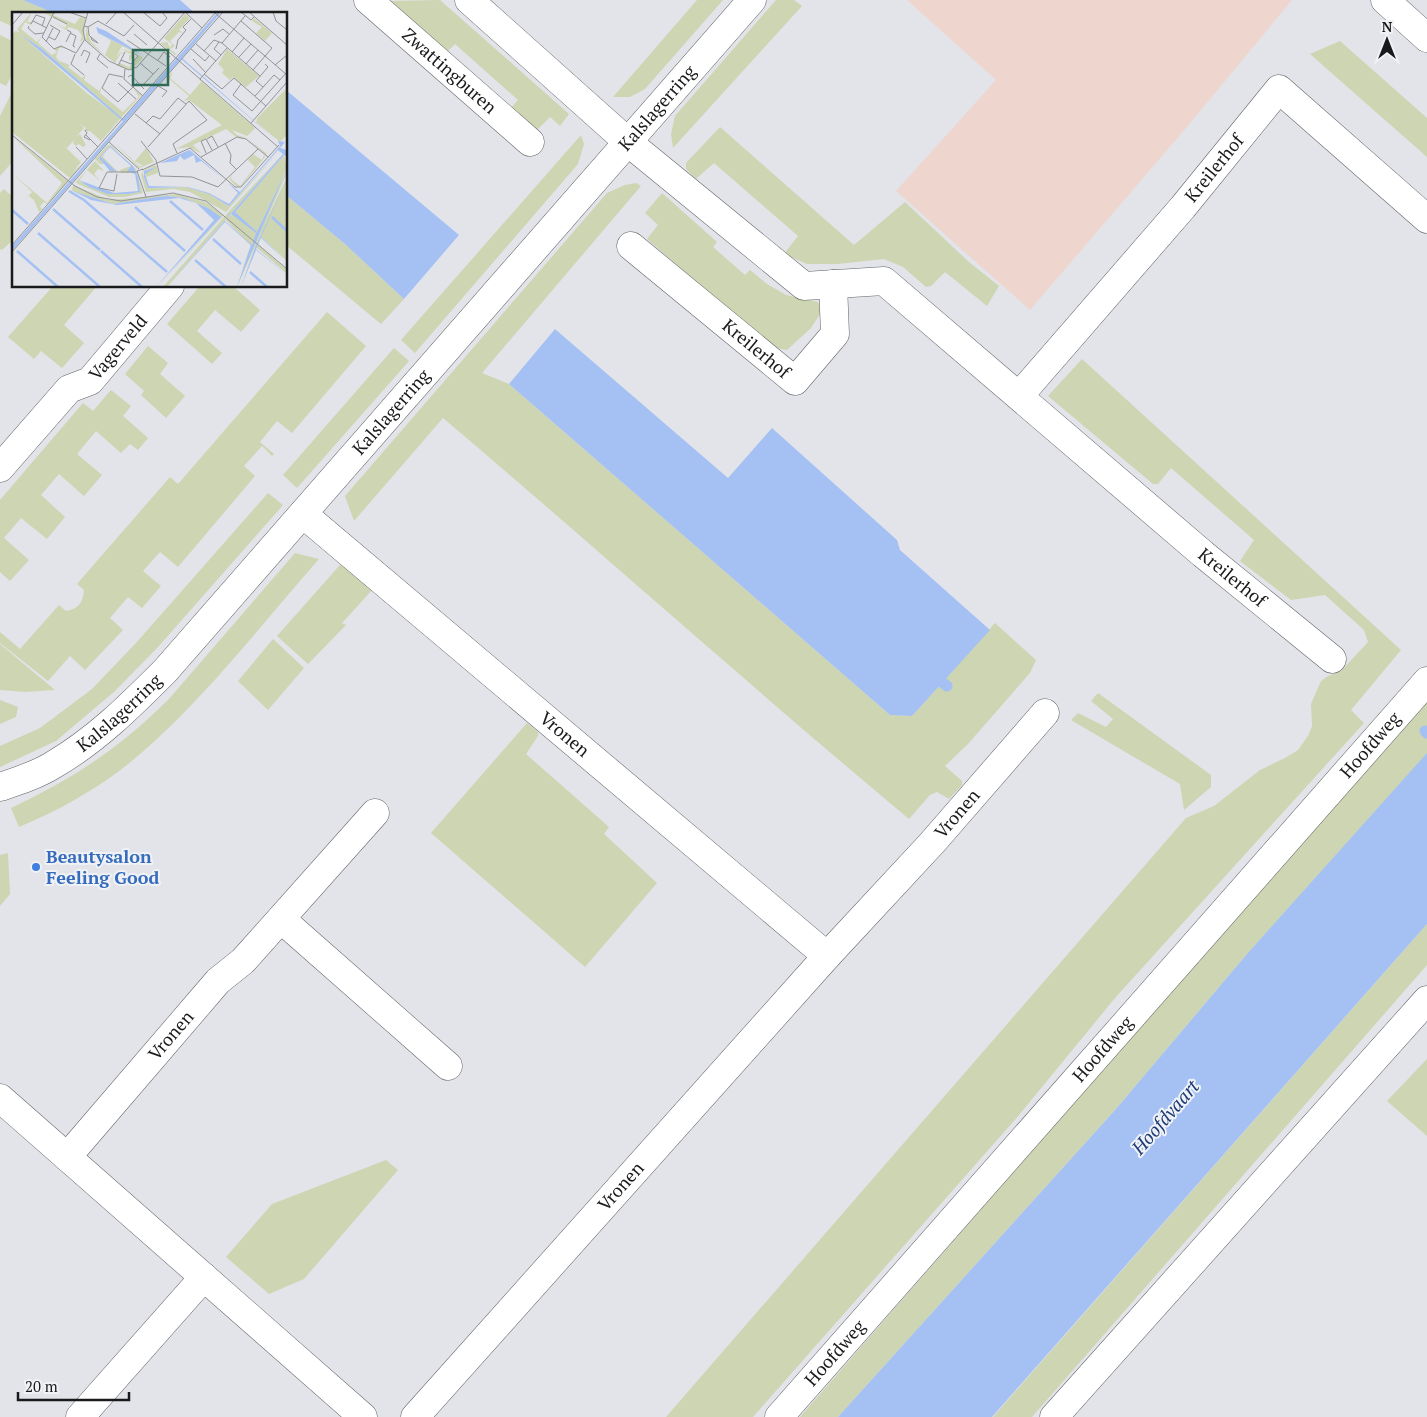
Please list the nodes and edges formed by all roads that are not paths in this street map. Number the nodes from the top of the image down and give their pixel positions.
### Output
1 (368, 0) edge
2 (469, 0) edge
3 (752, 0) edge
4 (1386, 0) edge
5 (1427, 38) edge
6 (530, 142) dead end
7 (629, 143) junction
8 (1427, 219) edge
9 (631, 246) dead end
10 (833, 284) junction
11 (168, 288) edge
12 (1019, 396) junction
13 (0, 468) edge
14 (304, 514) junction
15 (1332, 659) dead end
16 (1427, 681) edge
17 (1045, 714) dead end
18 (0, 787) edge
19 (375, 813) dead end
20 (281, 919) junction
21 (827, 956) junction
22 (1427, 1000) edge
23 (448, 1066) dead end
24 (0, 1098) edge
25 (67, 1157) junction
26 (204, 1277) junction
27 (80, 1417) edge
28 (363, 1417) edge
29 (415, 1417) edge
30 (779, 1417) edge
31 (1054, 1417) edge

1 - 6 street, Zwattingburen
2 - 7 street
3 - 7 street, Kalslagerring
4 - 5 street
7 - 10 street, Kreilerhof
7 - 14 street, Kalslagerring
8 - 12 street, Kreilerhof
9 - 10 street, Kreilerhof
10 - 12 street, Kreilerhof
11 - 13 street, Vagerveld
12 - 15 street, Kreilerhof
14 - 18 street, Kalslagerring
14 - 21 street, Vronen
16 - 30 street, Hoofdweg
17 - 21 street, Vronen
19 - 20 street, Vronen
20 - 23 street
20 - 25 street, Vronen
21 - 29 street, Vronen
22 - 31 street
24 - 25 street
25 - 26 street
26 - 27 street
26 - 28 street

